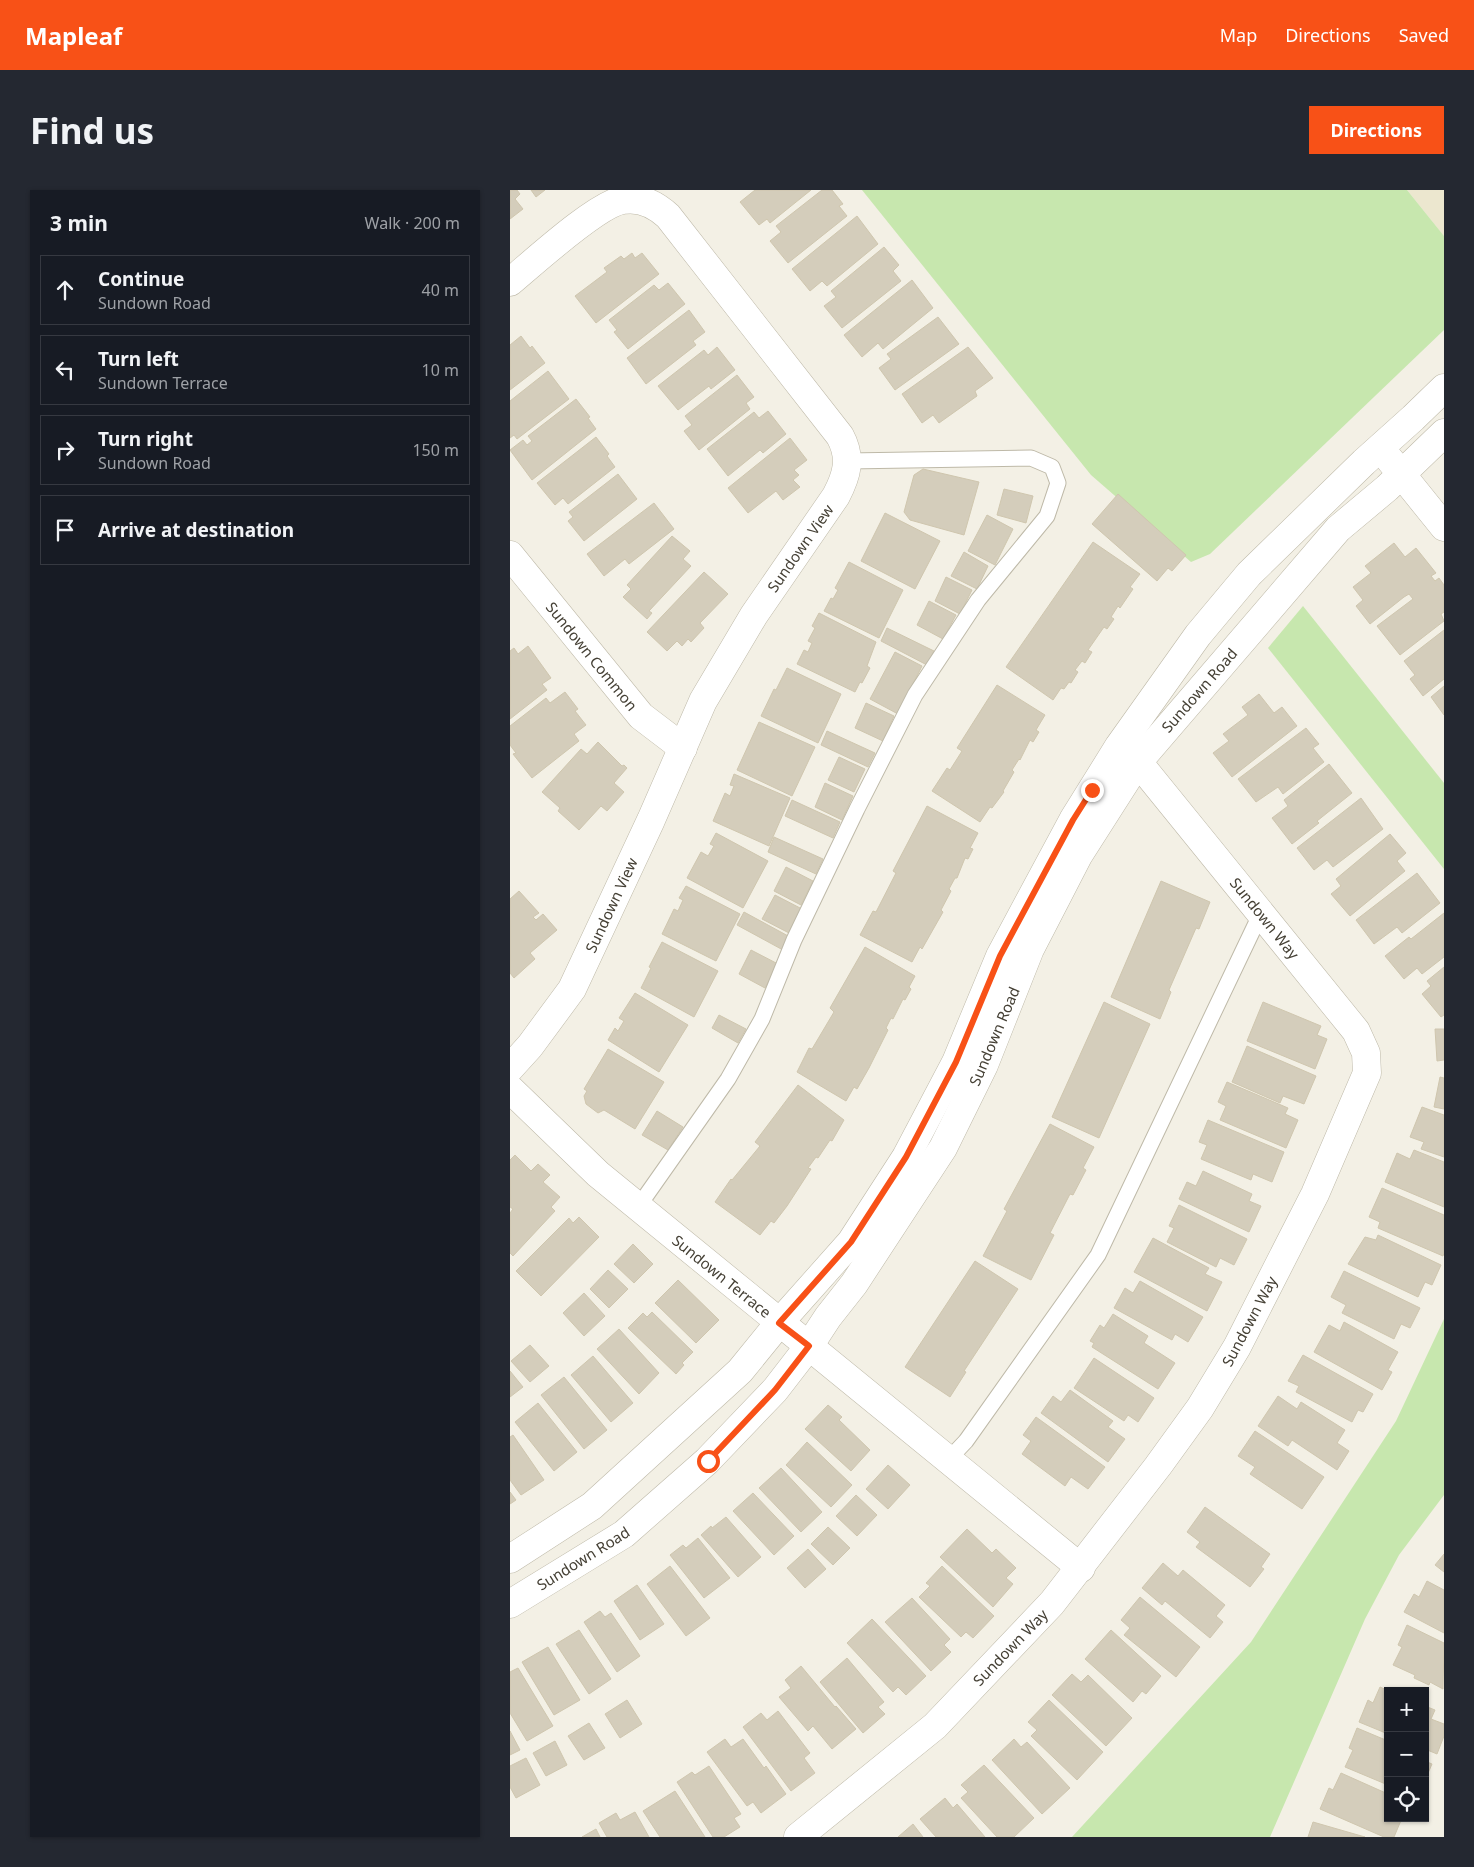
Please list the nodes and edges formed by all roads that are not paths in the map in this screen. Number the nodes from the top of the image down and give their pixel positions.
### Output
1 (510, 282) edge
2 (1444, 388) edge
3 (1444, 433) edge
4 (1380, 448) junction
5 (848, 461) junction
6 (1402, 475) junction
7 (1444, 527) edge
8 (510, 555) edge
9 (683, 748) junction
10 (1128, 754) junction
11 (1261, 913) junction
12 (510, 1068) edge
13 (510, 1089) edge
14 (638, 1207) junction
15 (779, 1323) junction
16 (809, 1346) junction
17 (948, 1460) junction
18 (510, 1559) edge
19 (1081, 1568) junction
20 (510, 1604) edge
21 (798, 1837) edge

1 - 5 street
2 - 4 street, Sundown Road
3 - 6 street, Sundown Road
4 - 6 street
4 - 10 street, Sundown Road
5 - 9 street, Sundown View
5 - 14 lane
6 - 7 street
6 - 10 street, Sundown Road
8 - 9 street, Sundown Common
9 - 12 street, Sundown View
10 - 11 street, Sundown Way
10 - 15 street, Sundown Road
10 - 16 street, Sundown Road
11 - 17 lane
11 - 19 street, Sundown Way
13 - 14 street, Sundown Terrace
14 - 15 street, Sundown Terrace
15 - 16 street, Sundown Terrace
15 - 18 street, Sundown Road
16 - 17 street, Sundown Terrace
16 - 20 street, Sundown Road
17 - 19 street, Sundown Terrace
19 - 21 street, Sundown Way

